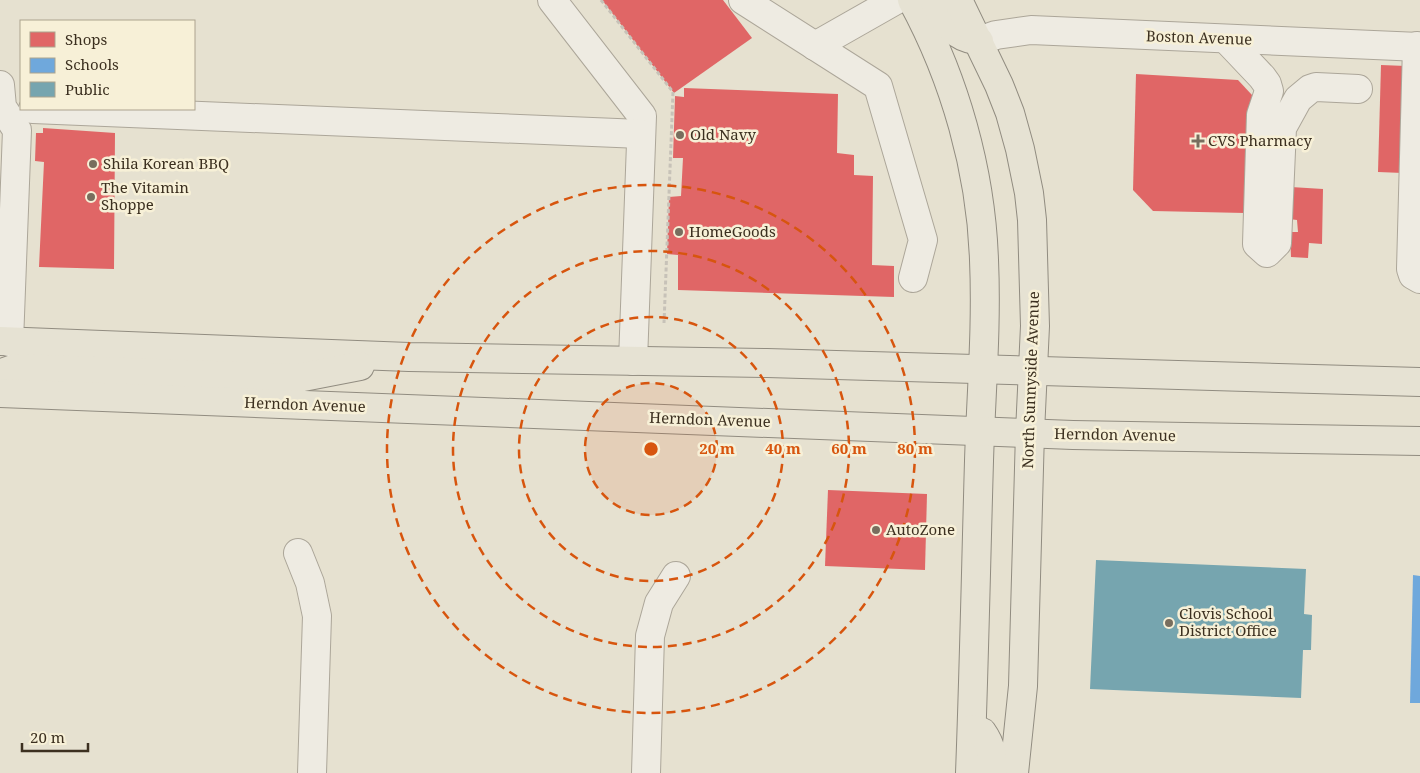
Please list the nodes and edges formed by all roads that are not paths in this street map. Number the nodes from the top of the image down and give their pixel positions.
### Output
1 (552, 0) edge
2 (743, 0) edge
3 (896, 0) edge
4 (912, 0) edge
5 (934, 0) edge
6 (958, 0) edge
7 (1226, 39) junction
8 (978, 41) junction
9 (815, 46) junction
10 (1418, 47) edge
11 (1358, 90) dead end
12 (5, 104) edge
13 (57, 110) edge
14 (641, 134) junction
15 (913, 278) dead end
16 (1420, 278) edge
17 (3, 346) edge
18 (408, 357) junction
19 (633, 361) junction
20 (983, 370) junction
21 (1032, 371) junction
22 (0, 376) edge
23 (1420, 382) edge
24 (0, 393) edge
25 (980, 430) junction
26 (1030, 432) junction
27 (1420, 441) edge
28 (298, 553) dead end
29 (676, 576) dead end
30 (972, 729) junction
31 (312, 773) edge
32 (646, 773) edge
33 (970, 773) edge
34 (992, 773) edge
35 (1014, 773) edge

1 - 14 street
2 - 9 street
3 - 9 street
4 - 20 main road
5 - 8 main road
6 - 8 main road, North Sunnyside Avenue
7 - 8 street, Boston Avenue
7 - 10 street, Boston Avenue
7 - 11 street
8 - 21 main road, North Sunnyside Avenue
9 - 15 street
10 - 16 street
12 - 17 street
13 - 14 street
14 - 19 street
17 - 18 main road
18 - 19 main road
18 - 22 main road
19 - 20 main road
20 - 21 main road
20 - 25 main road
21 - 23 main road
21 - 26 main road, North Sunnyside Avenue
24 - 25 main road, Herndon Avenue
25 - 26 main road, Herndon Avenue
25 - 30 main road
26 - 27 main road, Herndon Avenue
26 - 35 main road, North Sunnyside Avenue
28 - 31 street
29 - 32 street
30 - 33 main road
30 - 34 main road

